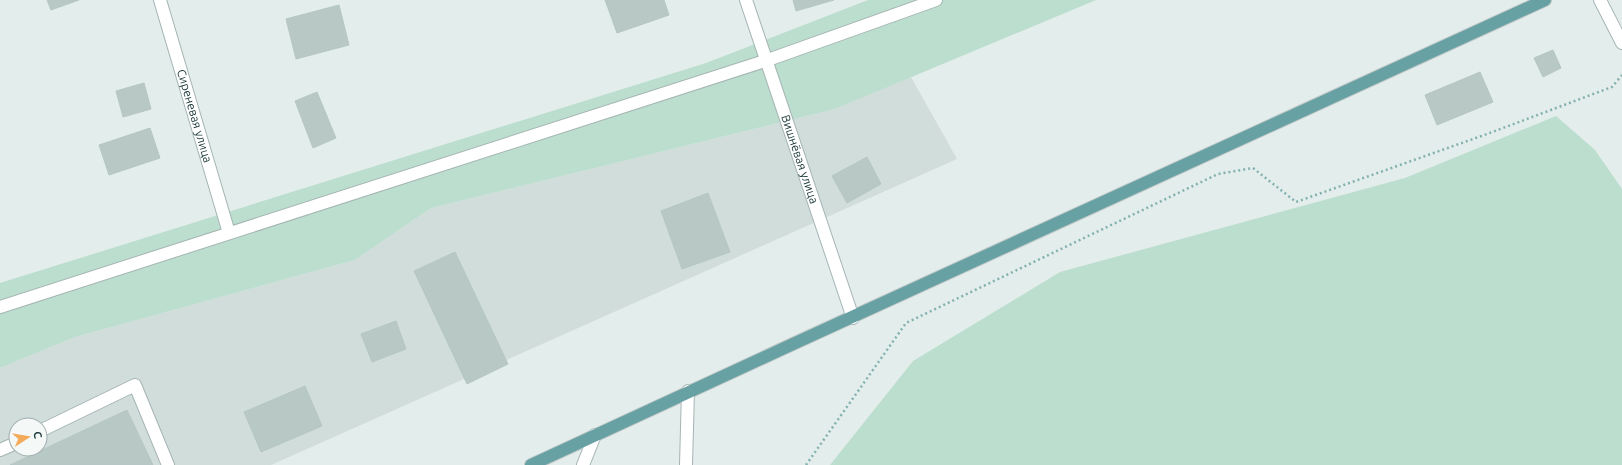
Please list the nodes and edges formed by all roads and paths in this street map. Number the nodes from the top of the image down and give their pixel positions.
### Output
1 (160, 0) edge
2 (746, 0) edge
3 (936, 0) edge
4 (1545, 0) edge
5 (1600, 0) edge
6 (1622, 43) edge
7 (765, 61) junction
8 (1622, 75) edge
9 (229, 233) junction
10 (0, 307) edge
11 (853, 318) junction
12 (688, 391) junction
13 (48, 427) edge
14 (595, 435) junction
15 (168, 465) edge
16 (531, 465) edge
17 (583, 465) edge
18 (686, 465) edge
19 (806, 465) edge

1 - 9 street, Сиреневая улица
2 - 7 street, Вишнёвая улица
3 - 7 street
4 - 11 main road
5 - 6 street
7 - 9 street
7 - 11 street, Вишнёвая улица
8 - 19 path
9 - 10 street
11 - 12 main road
12 - 14 main road
12 - 18 street
13 - 15 street
14 - 16 main road
14 - 17 street

